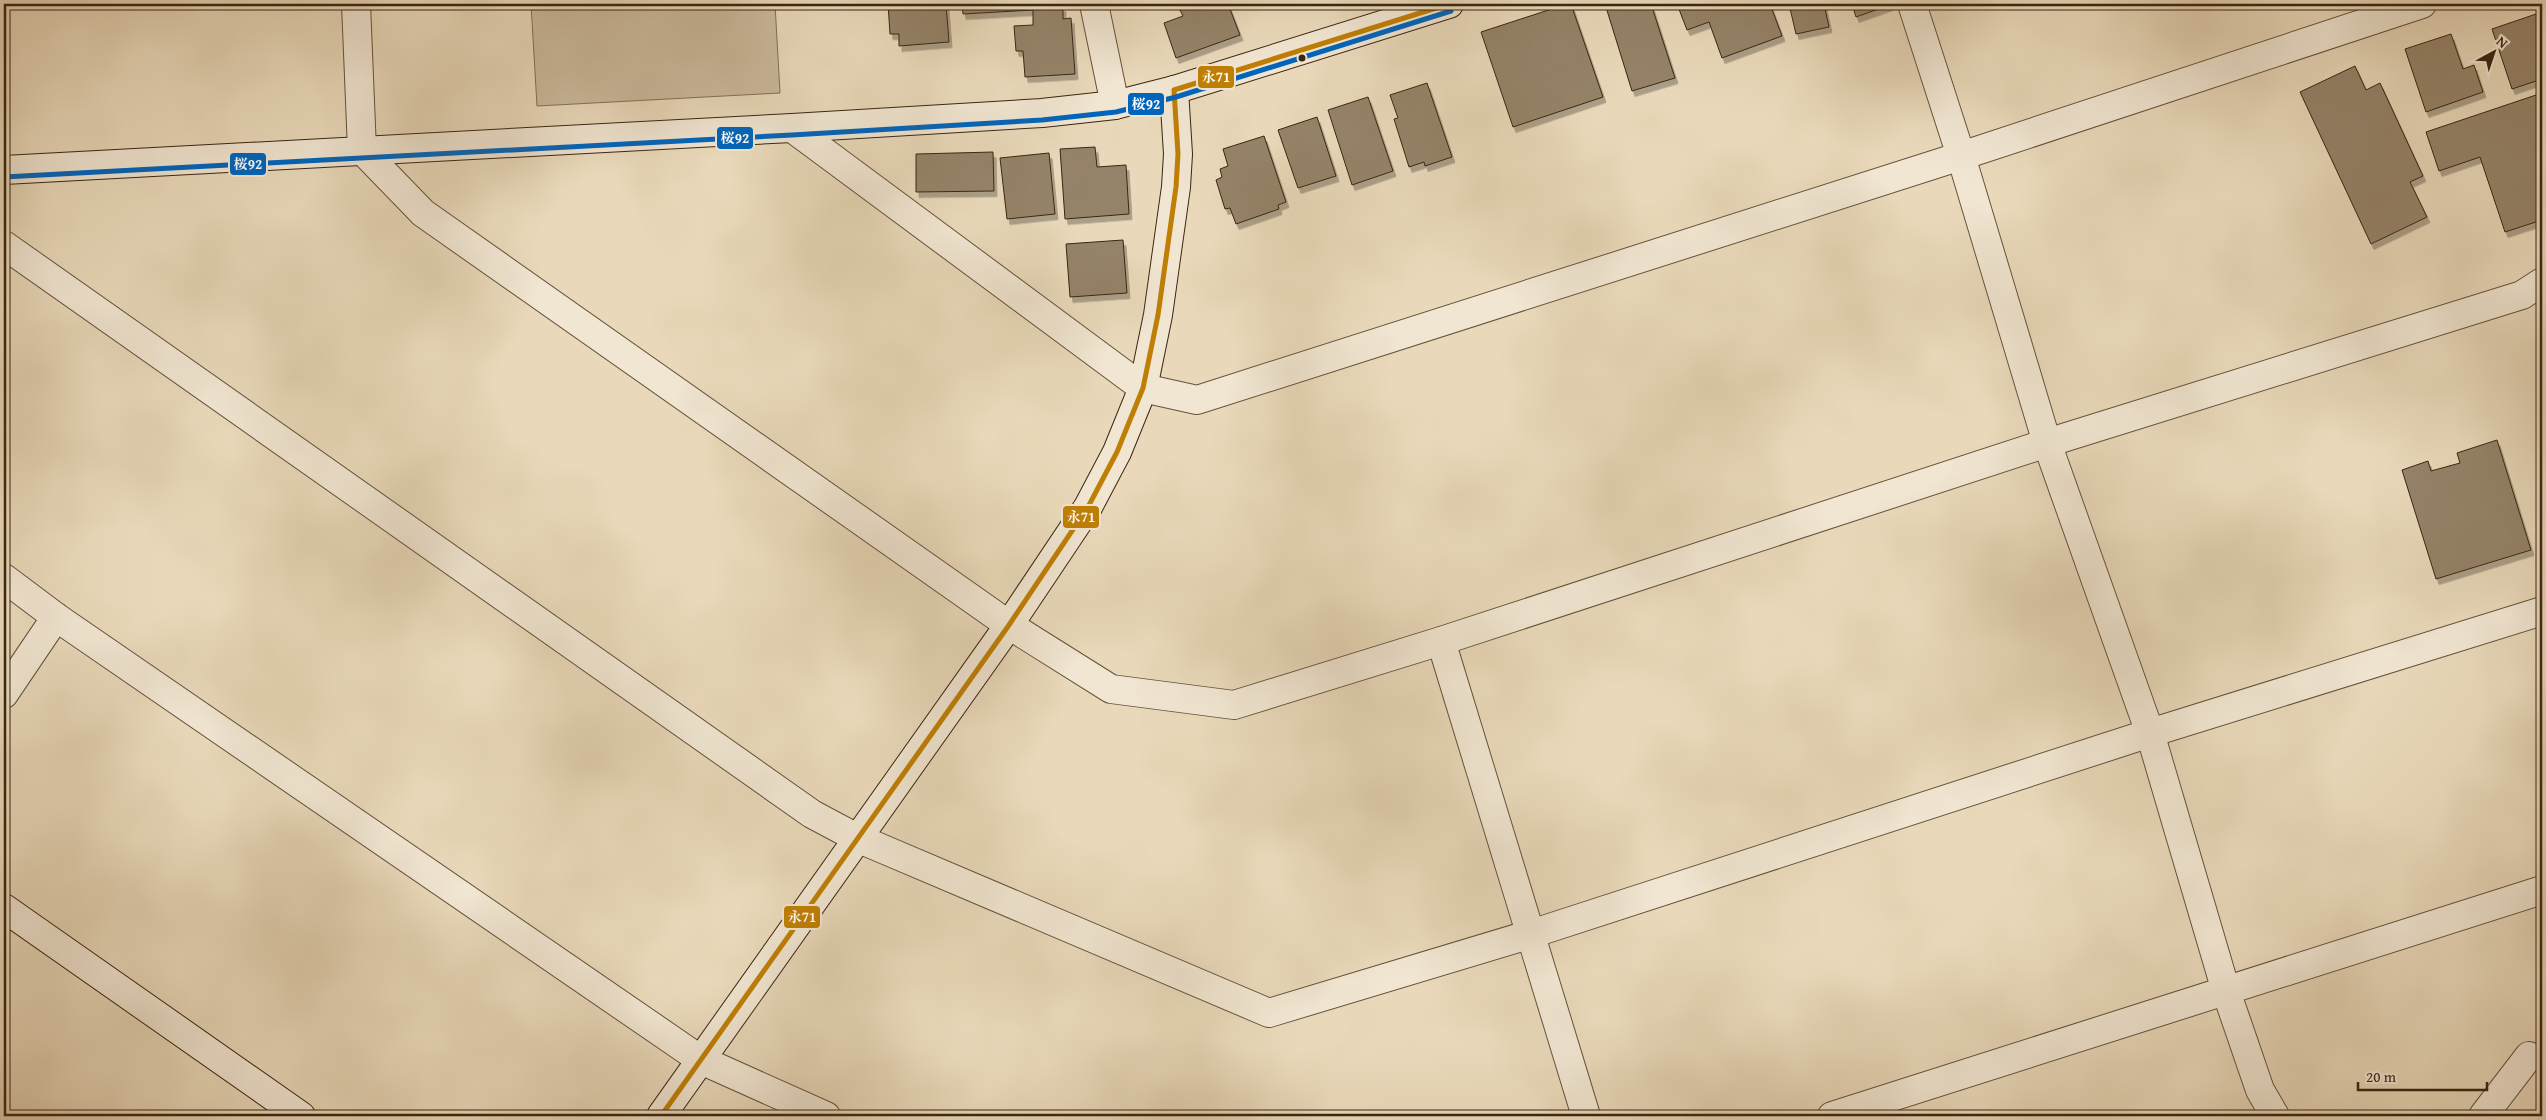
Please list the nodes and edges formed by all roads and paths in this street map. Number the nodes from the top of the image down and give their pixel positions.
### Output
1 (356, 4) edge
2 (1094, 4) edge
3 (1449, 4) edge
4 (1912, 4) edge
5 (2422, 4) edge
6 (1174, 90) junction
7 (1115, 105) junction
8 (792, 128) junction
9 (362, 150) junction
10 (1961, 156) junction
11 (4, 170) edge
12 (4, 245) edge
13 (2542, 282) edge
14 (1143, 388) junction
15 (2047, 443) junction
16 (4, 578) edge
17 (2542, 611) edge
18 (56, 617) junction
19 (1009, 625) junction
20 (1441, 641) junction
21 (4, 694) edge
22 (2150, 733) junction
23 (857, 838) junction
24 (2542, 890) edge
25 (4, 908) edge
26 (1531, 934) junction
27 (2226, 991) junction
28 (2529, 1056) dead end
29 (700, 1060) junction
30 (301, 1116) edge
31 (661, 1116) edge
32 (826, 1116) edge
33 (1586, 1116) edge
34 (1832, 1116) edge
35 (2275, 1116) edge
36 (2483, 1116) edge

1 - 9 street
2 - 7 street
3 - 6 street
4 - 10 street
5 - 10 street
6 - 7 street
6 - 14 street
7 - 8 street
8 - 9 street
8 - 14 street
9 - 11 street
9 - 19 street
10 - 14 street
10 - 15 street
12 - 23 street
13 - 15 street
14 - 19 street
15 - 20 street
15 - 22 street
16 - 18 street
17 - 22 street
18 - 21 street
18 - 29 street
19 - 20 street
19 - 23 street
20 - 26 street
22 - 26 street
22 - 27 street
23 - 26 street
23 - 29 street
24 - 27 street
25 - 30 street
26 - 33 street
27 - 34 street
27 - 35 street
28 - 36 street
29 - 31 street
29 - 32 street

